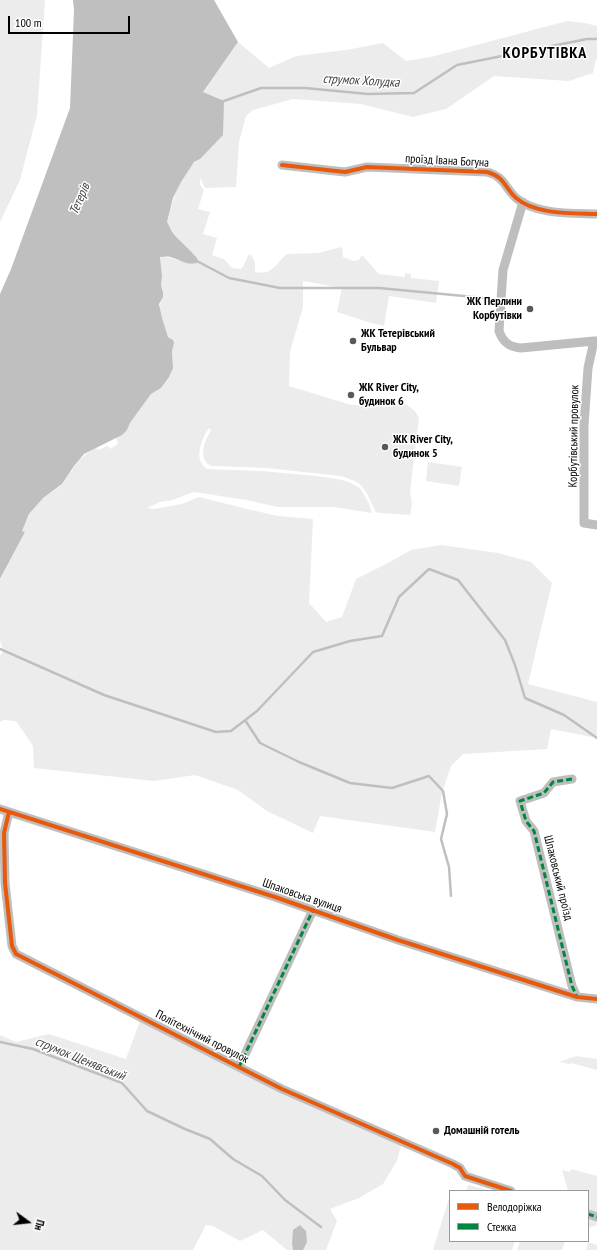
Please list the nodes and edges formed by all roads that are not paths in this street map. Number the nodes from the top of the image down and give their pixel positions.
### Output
1 (282, 165) dead end
2 (523, 202) junction
3 (597, 214) edge
4 (595, 341) edge
5 (597, 525) edge
6 (572, 779) dead end
7 (4, 811) edge
8 (313, 910) junction
9 (577, 997) junction
10 (597, 999) edge
11 (239, 1067) junction
12 (508, 1190) edge

1 - 2 street, проїзд Івана Богуна
2 - 3 street, проїзд Івана Богуна
2 - 4 street
4 - 5 street, Корбутівський провулок
6 - 9 street, Шпаковський проїзд
7 - 8 street, Шпаковська вулиця
7 - 11 street, Політехнічний провулок
8 - 9 street, Шпаковська вулиця
8 - 11 street
9 - 10 street, Шпаковська вулиця
11 - 12 street, Політехнічний провулок

